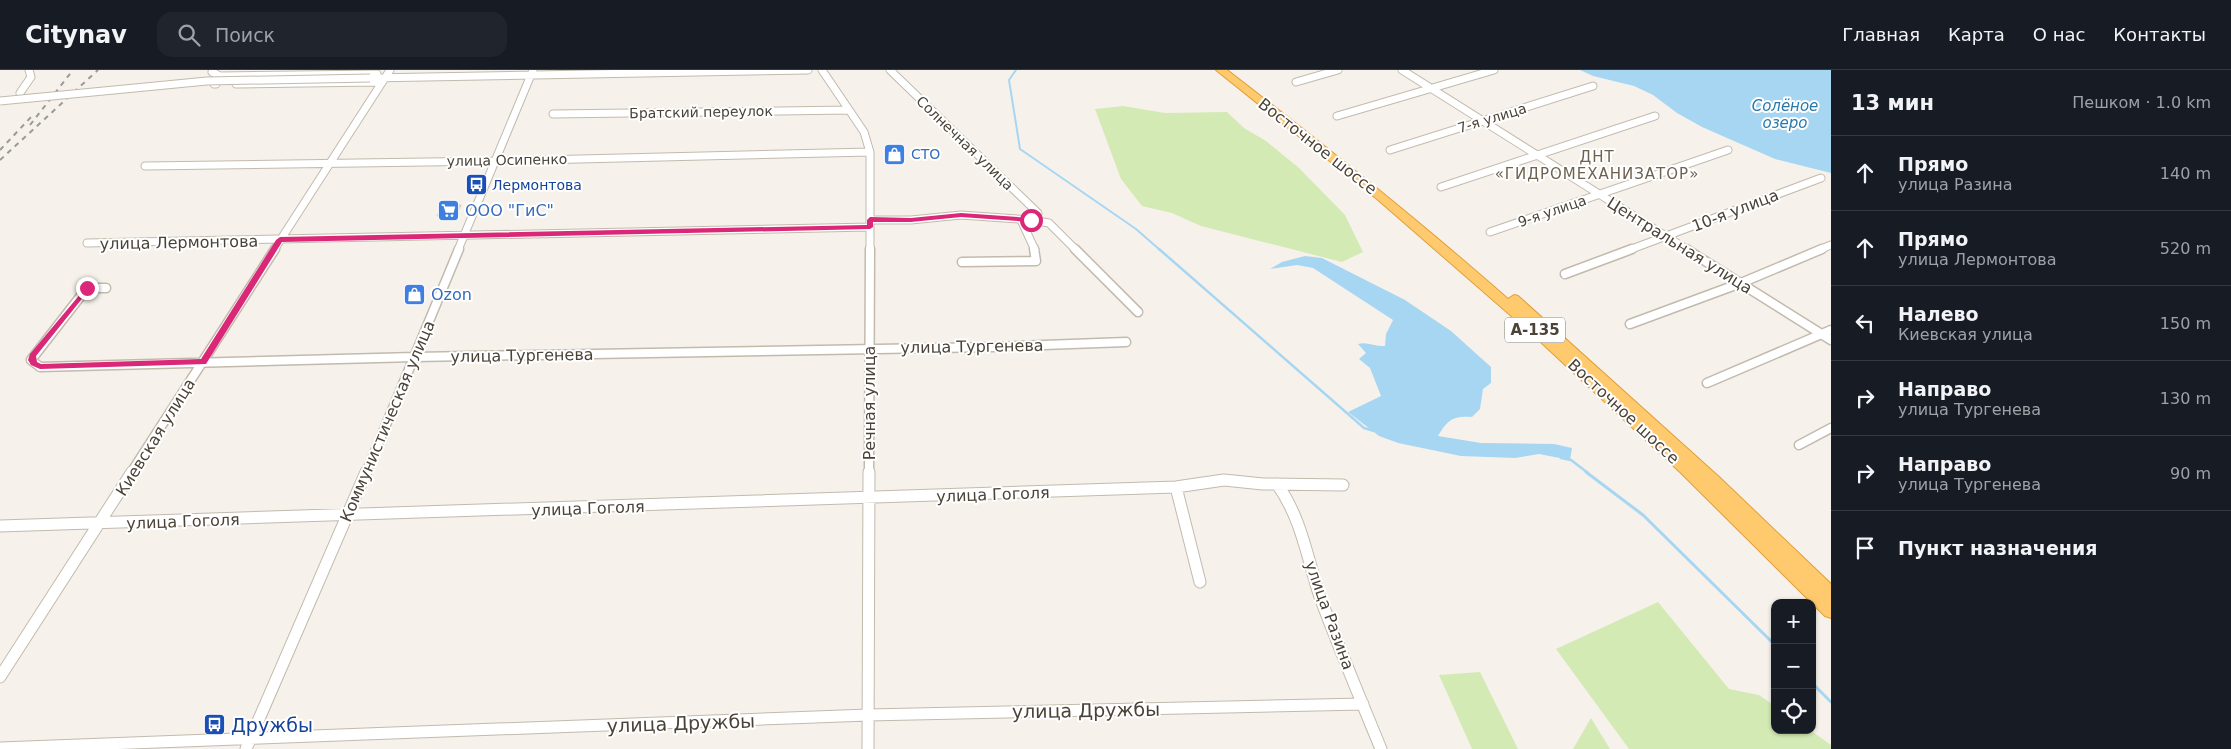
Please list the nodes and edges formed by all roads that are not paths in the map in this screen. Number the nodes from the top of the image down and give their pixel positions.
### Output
1 (29, 70) edge
2 (213, 70) edge
3 (808, 70) edge
4 (822, 70) edge
5 (890, 70) edge
6 (1221, 70) edge
7 (1235, 70) edge
8 (1338, 70) edge
9 (1402, 70) edge
10 (1494, 70) edge
11 (532, 73) edge
12 (220, 76) junction
13 (386, 76) edge
14 (501, 76) junction
15 (370, 78) joint
16 (1296, 82) dead end
17 (1593, 86) dead end
18 (1432, 89) junction
19 (524, 91) junction
20 (20, 93) dead end
21 (0, 101) edge
22 (849, 110) junction
23 (554, 114) dead end
24 (1337, 116) dead end
25 (1655, 116) dead end
26 (1483, 121) junction
27 (1390, 150) dead end
28 (1728, 150) dead end
29 (870, 152) junction
30 (1538, 156) junction
31 (495, 161) junction
32 (329, 162) junction
33 (145, 166) dead end
34 (1821, 178) dead end
35 (1441, 187) dead end
36 (1600, 194) junction
37 (1021, 220) junction
38 (1031, 220) junction
39 (870, 223) junction
40 (1490, 232) dead end
41 (464, 236) junction
42 (1666, 236) junction
43 (280, 240) junction
44 (87, 244) dead end
45 (1831, 245) edge
46 (962, 262) dead end
47 (1565, 274) dead end
48 (1741, 283) junction
49 (106, 288) dead end
50 (1138, 312) dead end
51 (1630, 324) dead end
52 (1831, 330) edge
53 (1822, 334) junction
54 (1831, 340) edge
55 (1126, 342) dead end
56 (869, 348) junction
57 (414, 357) junction
58 (203, 362) junction
59 (1707, 383) dead end
60 (1831, 428) edge
61 (1799, 444) dead end
62 (1277, 484) junction
63 (1343, 485) dead end
64 (1176, 487) junction
65 (868, 498) junction
66 (348, 516) junction
67 (100, 523) junction
68 (0, 526) edge
69 (1200, 582) dead end
70 (1831, 594) edge
71 (1831, 611) edge
72 (0, 677) edge
73 (1363, 704) junction
74 (868, 715) junction
75 (249, 744) edge
76 (0, 748) edge
77 (868, 749) edge
78 (1381, 749) edge

1 - 20 street
2 - 12 street
3 - 11 street
4 - 22 street, Речная улица
5 - 38 street, Солнечная улица
6 - 71 highway, Восточное шоссе / А-135
7 - 70 highway, Восточное шоссе / А-135
8 - 16 street
9 - 18 street, Центральная улица
10 - 18 street
11 - 14 street
11 - 19 street, Коммунистическая улица
12 - 13 street
12 - 13 street
13 - 14 street
13 - 15 street
13 - 32 street, Киевская улица
14 - 19 street
15 - 21 street, bridge
17 - 26 street, 7-я улица
18 - 24 street
18 - 26 street, Центральная улица
19 - 31 street, Коммунистическая улица
22 - 23 street, Братский переулок
22 - 29 street, Речная улица
25 - 30 street
26 - 27 street, 7-я улица
26 - 30 street, Центральная улица
28 - 36 street, 9-я улица
29 - 31 street, улица Осипенко
29 - 39 street, Речная улица
30 - 35 street
30 - 36 street, Центральная улица
31 - 32 street, улица Осипенко
31 - 41 street, Коммунистическая улица
32 - 33 street, улица Осипенко
32 - 43 street, Киевская улица
34 - 42 street, 10-я улица
36 - 40 street, 9-я улица
36 - 42 street, Центральная улица
37 - 38 street
37 - 39 street
37 - 46 street
38 - 50 street
39 - 41 street, улица Лермонтова
39 - 56 street, Речная улица
41 - 43 street, улица Лермонтова
41 - 57 street, Коммунистическая улица
42 - 47 street, 10-я улица
42 - 48 street, Центральная улица
43 - 44 street, улица Лермонтова
43 - 58 street, Киевская улица
45 - 48 street
48 - 51 street
48 - 53 street, Центральная улица
49 - 58 street, улица Тургенева
52 - 53 street
53 - 54 street, Центральная улица
53 - 59 street
55 - 56 street, улица Тургенева
56 - 57 street, улица Тургенева
56 - 65 street, Речная улица
57 - 58 street, улица Тургенева
57 - 66 street, Коммунистическая улица
58 - 67 street, Киевская улица
60 - 61 street
62 - 63 street, улица Гоголя
62 - 64 street, улица Гоголя
62 - 73 street, улица Разина
64 - 65 street, улица Гоголя
64 - 69 street
65 - 66 street, улица Гоголя
65 - 74 street, Речная улица
66 - 67 street, улица Гоголя
66 - 75 street, Коммунистическая улица
67 - 68 street, улица Гоголя
67 - 72 street, Киевская улица
73 - 74 street, улица Дружбы
73 - 78 street, улица Разина
74 - 75 street, улица Дружбы
74 - 77 street, Речная улица
75 - 76 street, улица Дружбы

